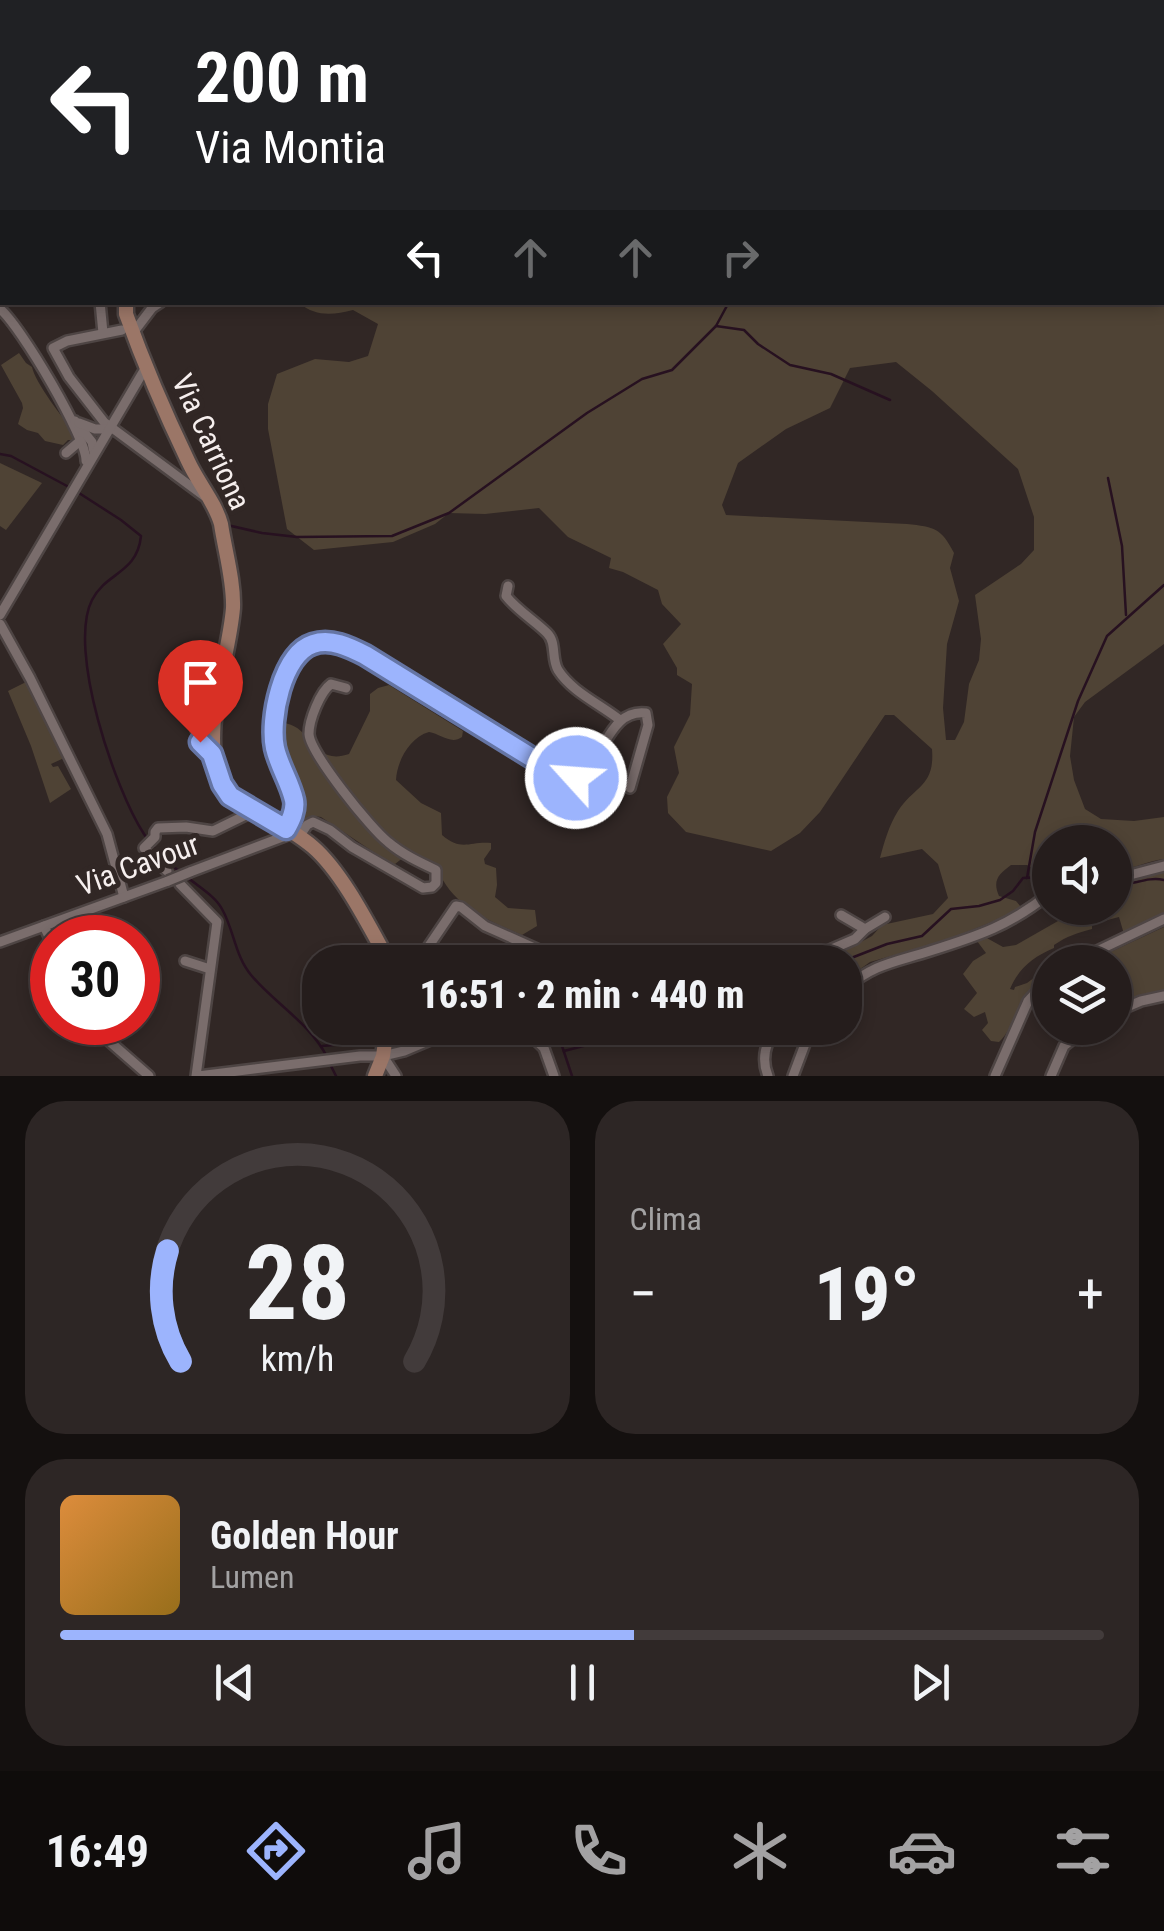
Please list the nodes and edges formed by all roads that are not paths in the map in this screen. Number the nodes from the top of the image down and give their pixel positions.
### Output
1 (100, 305) edge
2 (126, 305) edge
3 (156, 305) edge
4 (0, 309) edge
5 (128, 332) junction
6 (102, 333) junction
7 (146, 366) junction
8 (69, 415) junction
9 (99, 416) junction
10 (80, 423) junction
11 (109, 428) junction
12 (80, 441) junction
13 (94, 452) junction
14 (66, 454) dead end
15 (84, 469) junction
16 (210, 501) junction
17 (508, 586) dead end
18 (0, 615) edge
19 (0, 624) edge
20 (4, 637) edge
21 (178, 676) dead end
22 (346, 688) dead end
23 (620, 720) junction
24 (212, 754) junction
25 (630, 788) dead end
26 (254, 811) junction
27 (292, 833) junction
28 (1164, 866) edge
29 (1132, 874) edge
30 (167, 876) junction
31 (180, 884) dead end
32 (124, 898) junction
33 (1032, 906) edge
34 (75, 915) edge
35 (841, 915) dead end
36 (885, 916) dead end
37 (1164, 919) edge
38 (865, 929) junction
39 (30, 931) edge
40 (0, 942) edge
41 (380, 945) edge
42 (429, 945) edge
43 (528, 945) edge
44 (844, 945) edge
45 (1110, 945) edge
46 (185, 961) dead end
47 (210, 969) junction
48 (862, 976) edge
49 (1164, 996) edge
50 (1032, 997) edge
51 (1132, 1005) edge
52 (112, 1045) edge
53 (380, 1045) edge
54 (384, 1045) edge
55 (386, 1045) edge
56 (391, 1045) edge
57 (420, 1045) edge
58 (541, 1045) edge
59 (767, 1045) edge
60 (805, 1045) edge
61 (1065, 1045) edge
62 (299, 1066) junction
63 (148, 1076) edge
64 (197, 1076) edge
65 (306, 1076) edge
66 (375, 1076) edge
67 (396, 1076) edge
68 (554, 1076) edge
69 (768, 1076) edge
70 (793, 1076) edge
71 (996, 1076) edge
72 (1051, 1076) edge

1 - 6 street
2 - 5 main road, Via Carriona
3 - 5 street
4 - 8 street
5 - 6 street
5 - 7 main road, Via Carriona
6 - 9 street
7 - 11 street
7 - 16 main road, Via Carriona
8 - 10 street
8 - 12 street
8 - 13 street
9 - 10 street
9 - 11 street
10 - 11 street
11 - 13 street
11 - 16 street
12 - 14 street
12 - 15 street
13 - 15 street
15 - 18 street
16 - 24 main road, Via Carriona
17 - 23 street
19 - 20 street
20 - 32 street
21 - 24 street
22 - 27 street
23 - 25 street
23 - 27 street
24 - 26 main road
26 - 27 main road
26 - 30 street
27 - 30 street, Via Cavour, bridge
27 - 41 main road
28 - 29 street
30 - 32 street, Via Cavour
31 - 47 street
32 - 34 street, Via Cavour
33 - 48 street
35 - 38 street
36 - 38 street
37 - 45 street
38 - 44 street
39 - 40 street, Via Cavour
42 - 43 street
46 - 47 street
47 - 64 street
49 - 51 street
50 - 71 street
52 - 63 street
53 - 62 street
54 - 66 main road
55 - 67 street
56 - 57 street
58 - 68 street
59 - 69 street
60 - 70 street
61 - 72 street
62 - 64 street
62 - 65 street

